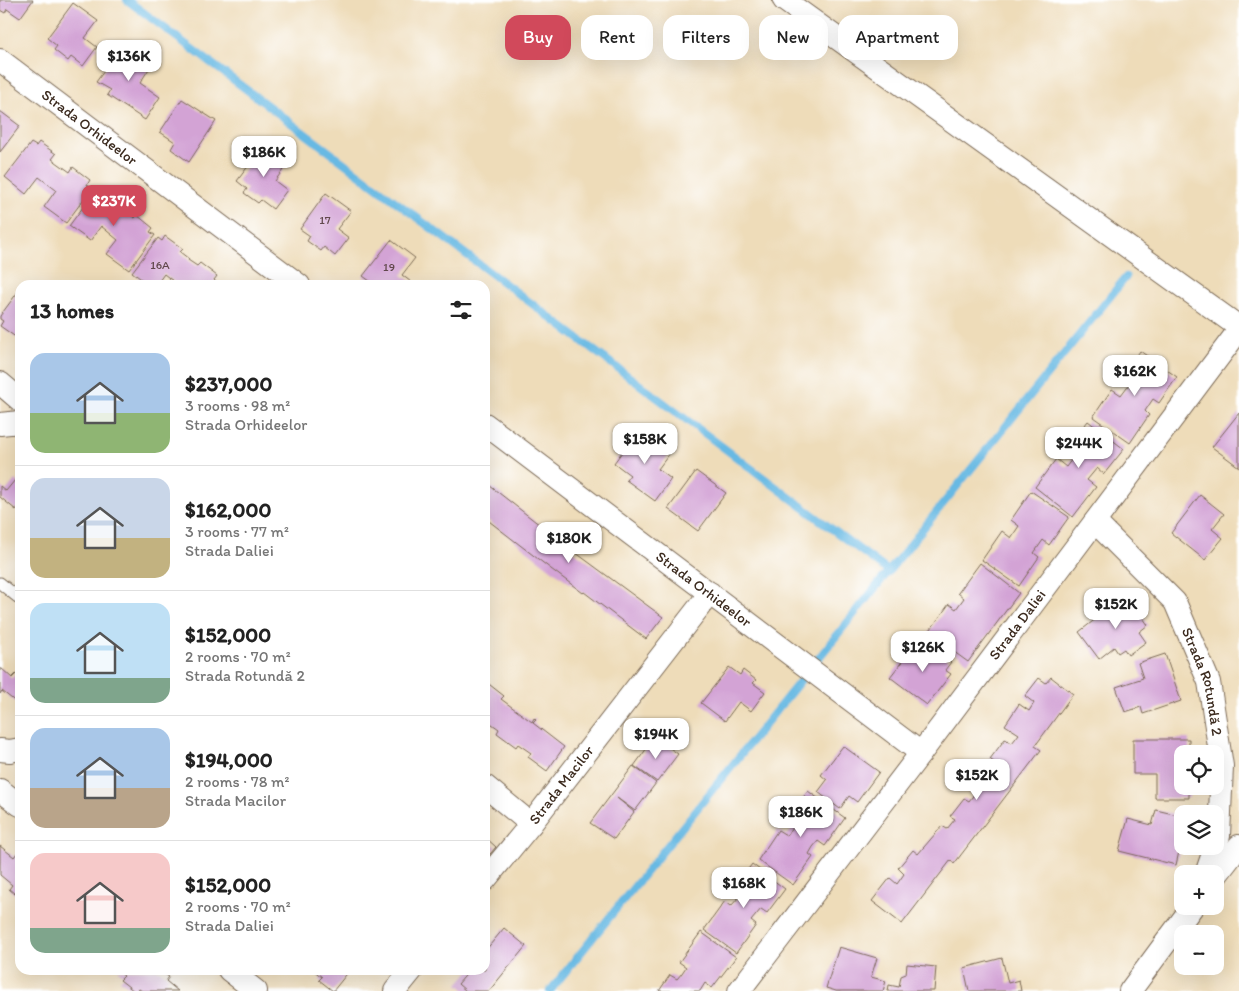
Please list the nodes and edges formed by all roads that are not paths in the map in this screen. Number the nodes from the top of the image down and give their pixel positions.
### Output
1 (784, 0) edge
2 (0, 60) edge
3 (292, 280) edge
4 (1239, 328) edge
5 (0, 383) edge
6 (15, 396) edge
7 (15, 422) edge
8 (0, 424) edge
9 (490, 428) edge
10 (1095, 522) junction
11 (0, 583) edge
12 (710, 593) junction
13 (15, 595) edge
14 (0, 750) edge
15 (15, 750) edge
16 (921, 753) junction
17 (0, 790) edge
18 (490, 790) edge
19 (15, 801) edge
20 (531, 824) junction
21 (1239, 846) edge
22 (1209, 865) edge
23 (1224, 866) edge
24 (490, 874) edge
25 (1186, 915) edge
26 (235, 975) edge
27 (408, 975) edge
28 (1136, 983) edge
29 (256, 991) edge
30 (395, 991) edge
31 (739, 991) edge
32 (1125, 991) edge

1 - 4 street
2 - 3 street, Strada Orhideelor
4 - 10 street, Strada Daliei
5 - 6 street
7 - 8 street
9 - 12 street, Strada Orhideelor
10 - 16 street, Strada Daliei
10 - 22 street, Strada Rotundă 2
11 - 13 lane
12 - 16 street, Strada Orhideelor
12 - 20 street, Strada Macilor
14 - 15 street
16 - 31 street, Strada Daliei
17 - 19 street
18 - 20 street
20 - 24 street, Strada Macilor
21 - 23 street
25 - 28 street
26 - 29 street
27 - 30 street
28 - 32 street

